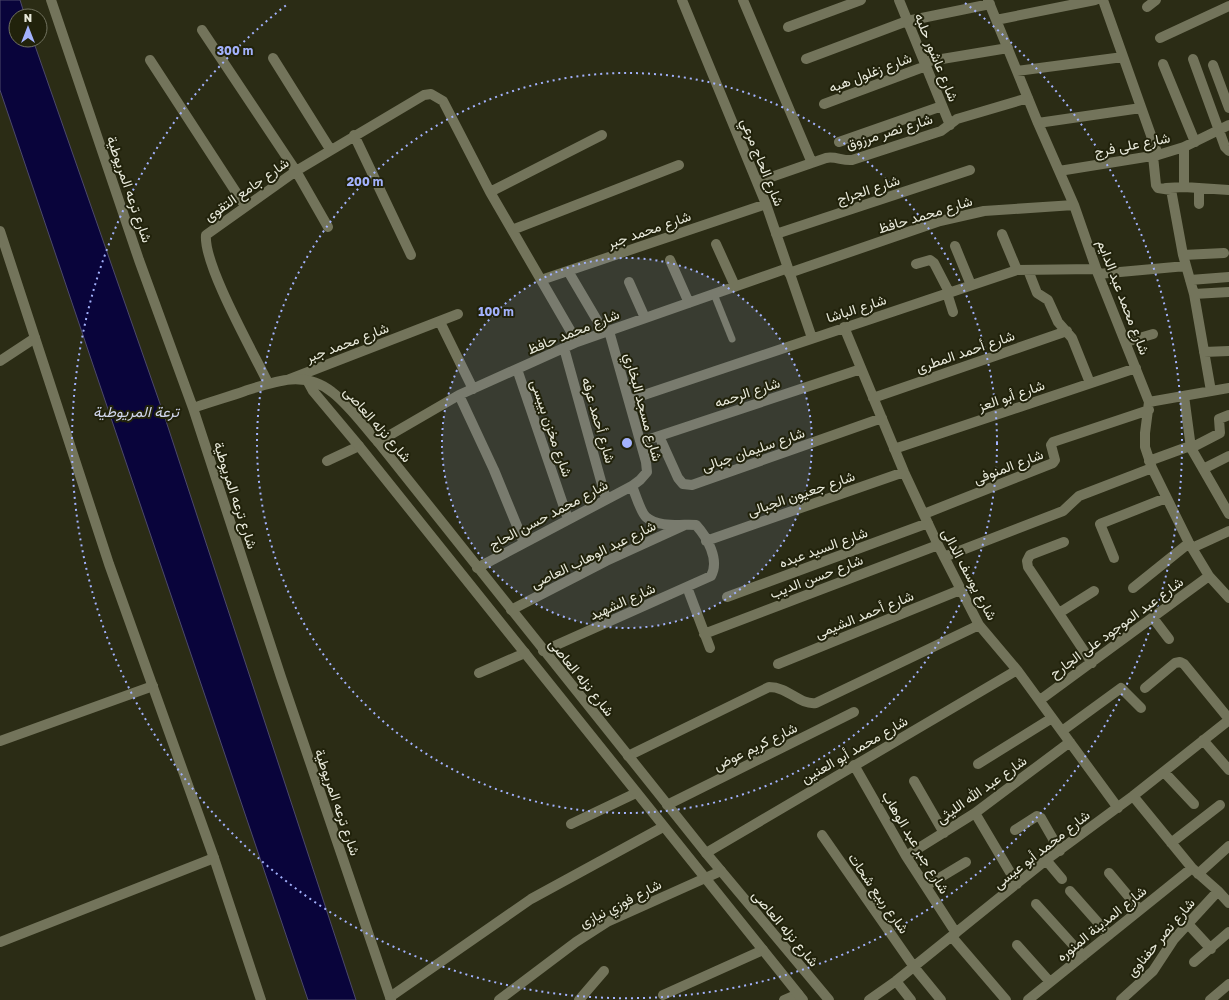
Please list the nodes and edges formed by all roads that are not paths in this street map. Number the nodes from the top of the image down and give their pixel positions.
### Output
1 (52, 0) edge
2 (682, 0) edge
3 (743, 0) edge
4 (861, 0) edge
5 (899, 0) edge
6 (1095, 0) edge
7 (1103, 0) edge
8 (1156, 0) edge
9 (989, 2) edge
10 (1229, 6) edge
11 (1147, 7) dead end
12 (996, 20) junction
13 (908, 21) junction
14 (788, 27) dead end
15 (202, 30) dead end
16 (1160, 38) dead end
17 (1008, 48) junction
18 (1123, 56) junction
19 (273, 58) dead end
20 (806, 59) dead end
21 (1193, 59) dead end
22 (150, 60) dead end
23 (925, 64) junction
24 (1163, 64) dead end
25 (1213, 65) dead end
26 (1017, 71) junction
27 (1028, 98) junction
28 (824, 104) dead end
29 (942, 106) junction
30 (1141, 108) junction
31 (1229, 108) edge
32 (1038, 123) junction
33 (950, 125) junction
34 (1229, 125) edge
35 (1219, 130) junction
36 (354, 135) junction
37 (602, 135) dead end
38 (839, 142) dead end
39 (1195, 142) junction
40 (1184, 147) junction
41 (330, 149) junction
42 (1229, 151) edge
43 (1155, 155) junction
44 (812, 163) junction
45 (679, 165) dead end
46 (970, 170) dead end
47 (296, 171) junction
48 (1059, 171) junction
49 (757, 182) junction
50 (1184, 187) junction
51 (1166, 188) junction
52 (1198, 188) junction
53 (1229, 190) edge
54 (490, 192) junction
55 (766, 204) junction
56 (1199, 204) dead end
57 (1074, 205) junction
58 (245, 206) junction
59 (328, 227) dead end
60 (512, 230) junction
61 (0, 231) edge
62 (776, 234) junction
63 (1002, 234) dead end
64 (716, 244) dead end
65 (955, 246) dead end
66 (1224, 253) dead end
67 (411, 255) dead end
68 (670, 260) dead end
69 (1185, 260) junction
70 (916, 264) dead end
71 (788, 270) junction
72 (1017, 270) junction
73 (1028, 270) junction
74 (568, 271) junction
75 (1097, 272) junction
76 (1229, 277) edge
77 (541, 280) junction
78 (1190, 280) junction
79 (629, 282) dead end
80 (971, 285) junction
81 (735, 286) junction
82 (1229, 292) edge
83 (948, 293) junction
84 (714, 294) junction
85 (1194, 294) junction
86 (689, 303) junction
87 (953, 312) dead end
88 (458, 314) dead end
89 (646, 318) junction
90 (440, 322) junction
91 (844, 327) junction
92 (1067, 331) junction
93 (607, 332) junction
94 (1153, 334) dead end
95 (35, 338) junction
96 (812, 338) junction
97 (732, 339) dead end
98 (577, 342) junction
99 (1126, 342) junction
100 (564, 348) junction
101 (1229, 351) edge
102 (1204, 352) junction
103 (0, 361) edge
104 (1136, 368) junction
105 (517, 369) junction
106 (861, 369) junction
107 (290, 378) junction
108 (307, 380) junction
109 (268, 383) junction
110 (1090, 383) junction
111 (1229, 388) edge
112 (473, 389) junction
113 (1211, 391) junction
114 (459, 395) junction
115 (1184, 396) junction
116 (873, 398) junction
117 (629, 400) junction
118 (1149, 406) junction
119 (192, 408) junction
120 (1229, 415) edge
121 (882, 418) junction
122 (659, 436) junction
123 (378, 442) junction
124 (641, 442) junction
125 (359, 446) junction
126 (1190, 447) junction
127 (894, 450) junction
128 (1229, 456) edge
129 (327, 460) dead end
130 (1150, 464) junction
131 (1203, 469) junction
132 (904, 472) junction
133 (632, 486) junction
134 (418, 493) junction
135 (1166, 498) junction
136 (606, 499) junction
137 (404, 502) junction
138 (1228, 509) edge
139 (568, 519) junction
140 (926, 519) junction
141 (688, 524) junction
142 (1229, 531) edge
143 (706, 540) junction
144 (1064, 542) dead end
145 (524, 543) junction
146 (938, 545) junction
147 (1190, 546) junction
148 (944, 556) junction
149 (1114, 558) dead end
150 (477, 568) junction
151 (1209, 576) junction
152 (687, 587) junction
153 (1133, 588) dead end
154 (960, 590) junction
155 (1094, 591) dead end
156 (727, 597) dead end
157 (1229, 598) edge
158 (510, 610) junction
159 (1059, 613) junction
160 (1153, 618) junction
161 (979, 625) junction
162 (529, 633) junction
163 (704, 634) junction
164 (1169, 639) dead end
165 (516, 642) junction
166 (710, 648) dead end
167 (543, 651) junction
168 (525, 653) junction
169 (1092, 662) junction
170 (778, 664) dead end
171 (1017, 670) junction
172 (479, 673) dead end
173 (153, 686) junction
174 (1145, 688) dead end
175 (1040, 700) junction
176 (1141, 708) dead end
177 (854, 712) dead end
178 (1052, 718) junction
179 (1229, 719) edge
180 (1062, 731) junction
181 (1203, 740) junction
182 (0, 741) edge
183 (1070, 742) junction
184 (628, 756) junction
185 (978, 764) dead end
186 (854, 766) junction
187 (1229, 770) edge
188 (1164, 772) junction
189 (914, 782) dead end
190 (636, 793) junction
191 (1133, 796) junction
192 (1194, 804) dead end
193 (667, 805) junction
194 (1220, 806) dead end
195 (1118, 808) junction
196 (976, 813) junction
197 (571, 824) dead end
198 (664, 827) junction
199 (1014, 830) dead end
200 (944, 832) junction
201 (822, 835) dead end
202 (1171, 843) junction
203 (1229, 846) edge
204 (1060, 851) junction
205 (706, 853) junction
206 (906, 856) junction
207 (214, 858) junction
208 (1046, 860) junction
209 (966, 862) dead end
210 (721, 871) junction
211 (1195, 871) junction
212 (1109, 872) dead end
213 (704, 878) junction
214 (1062, 879) dead end
215 (1016, 884) junction
216 (926, 886) junction
217 (1070, 891) dead end
218 (1225, 896) edge
219 (1036, 904) dead end
220 (1140, 910) junction
221 (1188, 924) junction
222 (1229, 932) edge
223 (954, 935) junction
224 (1109, 935) junction
225 (0, 942) edge
226 (1017, 944) dead end
227 (1211, 949) junction
228 (763, 950) junction
229 (1083, 956) junction
230 (1194, 962) dead end
231 (914, 967) junction
232 (604, 971) dead end
233 (896, 981) junction
234 (1050, 982) junction
235 (1229, 984) edge
236 (663, 995) dead end
237 (801, 997) edge
238 (390, 998) edge
239 (261, 1000) edge
240 (499, 1000) edge
241 (579, 1000) edge
242 (784, 1000) edge
243 (829, 1000) edge
244 (869, 1000) edge
245 (910, 1000) edge
246 (941, 1000) edge
247 (1006, 1000) edge
248 (1028, 1000) edge
249 (1121, 1000) edge
250 (1210, 1000) edge

1 - 119 street, شارع ترعه المريوطية
2 - 49 street, شارع الحاج مرعي
3 - 44 street
4 - 14 street
5 - 13 street, شارع عاشور حلبه
6 - 12 street
7 - 18 street
8 - 11 street
9 - 12 street, شارع محمد عبد الدايم
9 - 13 street
10 - 16 street
12 - 17 street, شارع محمد عبد الدايم
13 - 20 street
13 - 23 street, شارع عاشور حلبه
15 - 47 street
17 - 23 street, شارع زغلول هبه
17 - 26 street, شارع محمد عبد الدايم
18 - 26 street
18 - 30 street
19 - 41 street
21 - 35 street
22 - 58 street
23 - 28 street, شارع زغلول هبه
23 - 29 street, شارع عاشور حلبه
24 - 39 street
25 - 31 street
26 - 27 street, شارع محمد عبد الدايم
27 - 32 street, شارع محمد عبد الدايم
27 - 33 street, شارع نصر مرزوق
29 - 33 street, شارع عاشور حلبه
29 - 38 street
30 - 32 street
30 - 43 street
32 - 48 street, شارع محمد عبد الدايم
33 - 44 street, شارع نصر مرزوق
34 - 35 street, شارع على فرج
35 - 39 street, شارع على فرج
35 - 42 street
36 - 41 street, شارع جامع التقوى
36 - 54 street, شارع جامع التقوى
36 - 67 street
37 - 54 street
39 - 40 street, شارع على فرج
40 - 43 street, شارع على فرج
40 - 50 street
41 - 47 street, شارع جامع التقوى
43 - 48 street, شارع على فرج
43 - 51 street
44 - 49 street, شارع نصر مرزوق
45 - 60 street
46 - 62 street, شارع الجراج
47 - 58 street, شارع جامع التقوى
47 - 59 street
48 - 57 street, شارع محمد عبد الدايم
49 - 55 street, شارع الحاج مرعي
50 - 51 street
50 - 52 street
51 - 69 street
52 - 53 street
52 - 56 street
54 - 60 street
55 - 62 street, شارع الحاج مرعي
55 - 74 street, شارع محمد جبر
57 - 71 street, شارع محمد حافظ
57 - 75 street, شارع محمد عبد الدايم
58 - 109 street, شارع جامع التقوى
60 - 77 street
61 - 95 street
62 - 71 street, شارع الحاج مرعي
63 - 72 street
64 - 81 street
65 - 80 street
66 - 69 street, شارع الباشا
68 - 86 street
69 - 75 street, شارع الباشا
69 - 78 street
70 - 83 street
71 - 81 street, شارع محمد حافظ
71 - 96 street, شارع الحاج مرعي
72 - 73 street, شارع الباشا
72 - 80 street, شارع الباشا
73 - 75 street, شارع الباشا
73 - 92 street
74 - 77 street, شارع محمد جبر
74 - 93 street, شارع مسجد البخاري
75 - 99 street, شارع محمد عبد الدايم
76 - 78 street
77 - 98 street
78 - 85 street
79 - 89 street
80 - 83 street, شارع الباشا
81 - 84 street, شارع محمد حافظ
82 - 85 street
83 - 87 street
83 - 91 street, شارع الباشا
84 - 86 street, شارع محمد حافظ
84 - 97 lane
85 - 102 street
86 - 89 street, شارع محمد حافظ
88 - 90 street, شارع محمد جبر
89 - 93 street, شارع محمد حافظ
90 - 107 street, شارع محمد جبر
90 - 112 street
91 - 96 street, شارع الباشا
91 - 106 street, شارع يوسف الدالى
92 - 110 street
92 - 116 street, شارع أحمد المطرى
93 - 98 street, شارع محمد حافظ
93 - 117 street, شارع مسجد البخاري
94 - 99 street
95 - 103 street
95 - 173 street
96 - 117 street, شارع الباشا
98 - 100 street, شارع محمد حافظ
99 - 104 street, شارع محمد عبد الدايم
100 - 105 street, شارع محمد حافظ
100 - 136 street, شارع أحمد عرفه
101 - 102 street
102 - 113 street
104 - 110 street, شارع أبو العز
104 - 118 street, شارع محمد عبد الدايم
105 - 112 street, شارع محمد حافظ
105 - 139 street, شارع مخزن بيبسى
106 - 116 street, شارع يوسف الدالى
106 - 122 street, شارع الرحمه
107 - 108 street, شارع نزله العاصى
107 - 109 street, شارع نزله العاصى
108 - 123 street, شارع نزله العاصى
108 - 125 street, شارع نزله العاصى
109 - 119 street, شارع نزله العاصى
110 - 127 street, شارع أبو العز
111 - 113 street
112 - 114 street, شارع محمد حافظ
113 - 115 street
114 - 123 street, شارع محمد حافظ
114 - 145 street
115 - 118 street
115 - 126 street
116 - 121 street, شارع يوسف الدالى
117 - 124 street, شارع مسجد البخاري
118 - 130 street
118 - 140 street, شارع المنوفى
119 - 238 street, شارع ترعه المريوطية
120 - 126 street
121 - 122 street, شارع سليمان جبالى
121 - 127 street, شارع يوسف الدالى
122 - 124 street, شارع الرحمه
123 - 134 street, شارع نزله العاصى
124 - 133 street, شارع مسجد البخاري
125 - 129 street
125 - 137 street, شارع نزله العاصى
126 - 130 street
126 - 131 street
127 - 132 street, شارع يوسف الدالى
128 - 131 street
130 - 135 street
130 - 148 street
131 - 138 street
132 - 140 street, شارع يوسف الدالى
132 - 143 street, شارع جعيون الجبالى
133 - 136 street, شارع محمد حسن الحاج
133 - 141 street
134 - 137 street
134 - 150 street, شارع نزله العاصى
135 - 147 street
135 - 149 street
136 - 139 street, شارع محمد حسن الحاج
137 - 165 street, شارع نزله العاصى
139 - 145 street, شارع محمد حسن الحاج
140 - 146 street, شارع يوسف الدالى
140 - 156 street, شارع السيد عبده
141 - 143 street
141 - 158 street, شارع عبد الوهاب العاصى
142 - 147 street
143 - 152 street, شارع الشهيد
144 - 159 street
145 - 150 street, شارع محمد حسن الحاج
146 - 148 street, شارع يوسف الدالى
146 - 163 street, شارع حسن الديب
147 - 151 street
147 - 153 street
148 - 154 street, شارع يوسف الدالى
150 - 158 street, شارع نزله العاصى
151 - 157 street
151 - 160 street, شارع عبد الموجود على الجارح
152 - 163 street
152 - 167 street, شارع الشهيد
154 - 161 street, شارع يوسف الدالى
154 - 170 street, شارع أحمد الشيمى
155 - 159 street
158 - 162 street, شارع نزله العاصى
159 - 169 street
160 - 164 street
160 - 169 street, شارع عبد الموجود على الجارح
161 - 171 street, شارع يوسف الدالى
161 - 184 street
162 - 165 street
162 - 167 street, شارع نزله العاصى
163 - 166 street
165 - 168 street, شارع نزله العاصى
167 - 184 street, شارع نزله العاصى
168 - 172 street
168 - 190 street, شارع نزله العاصى
169 - 175 street, شارع عبد الموجود على الجارح
171 - 175 street, شارع يوسف الدالى
171 - 186 street, شارع محمد أبو العنين
173 - 182 street
173 - 207 street
174 - 179 street
175 - 178 street, شارع يوسف الدالى
176 - 180 street
177 - 193 street, شارع كريم عوض
178 - 180 street, شارع يوسف الدالى
178 - 185 street
179 - 181 street, شارع محمد أبو عيسى
180 - 183 street, شارع يوسف الدالى
181 - 187 street
181 - 188 street, شارع محمد أبو عيسى
183 - 195 street, شارع يوسف الدالى
183 - 196 street, شارع عبد الله الليثى
184 - 193 street, شارع نزله العاصى
186 - 205 street, شارع محمد أبو العنين
186 - 206 street, شارع جبر عبد الوهاب
188 - 191 street, شارع محمد أبو عيسى
188 - 192 street
189 - 200 street
190 - 197 street
190 - 198 street, شارع نزله العاصى
191 - 195 street, شارع محمد أبو عيسى
191 - 202 street
193 - 205 street, شارع نزله العاصى
194 - 202 street
195 - 204 street, شارع محمد أبو عيسى
196 - 200 street, شارع عبد الله الليثى
196 - 215 street
198 - 213 street, شارع نزله العاصى
198 - 238 street
199 - 204 street
200 - 206 street, شارع عبد الله الليثى
201 - 231 street, شارع ربيع شحات
202 - 211 street
203 - 211 street, شارع المدينة المنوره
204 - 208 street, شارع محمد أبو عيسى
205 - 210 street, شارع نزله العاصى
206 - 216 street, شارع جبر عبد الوهاب
207 - 225 street
207 - 239 street
208 - 214 street
208 - 215 street, شارع محمد أبو عيسى
209 - 216 street
210 - 213 street, شارع فوزي نيازى
210 - 243 street, شارع نزله العاصى
211 - 218 street
211 - 220 street, شارع المدينة المنوره
212 - 220 street
213 - 228 street, شارع نزله العاصى
213 - 240 street, شارع فوزي نيازى
215 - 223 street, شارع محمد أبو عيسى
216 - 223 street, شارع جبر عبد الوهاب
217 - 224 street
218 - 221 street, شارع نصر حفناوى
219 - 229 street
220 - 224 street, شارع المدينة المنوره
221 - 227 street
221 - 249 street, شارع نصر حفناوى
222 - 227 street
223 - 231 street, شارع محمد أبو عيسى
223 - 247 street, شارع جبر عبد الوهاب
224 - 229 street, شارع المدينة المنوره
226 - 234 street
227 - 230 street
228 - 236 street
228 - 237 street, شارع نزله العاصى
229 - 234 street, شارع المدينة المنوره
231 - 233 street, شارع محمد أبو عيسى
231 - 246 street, شارع ربيع شحات
232 - 241 street
233 - 244 street, شارع محمد أبو عيسى
233 - 245 street
234 - 248 street, شارع المدينة المنوره
235 - 250 street
237 - 242 street

